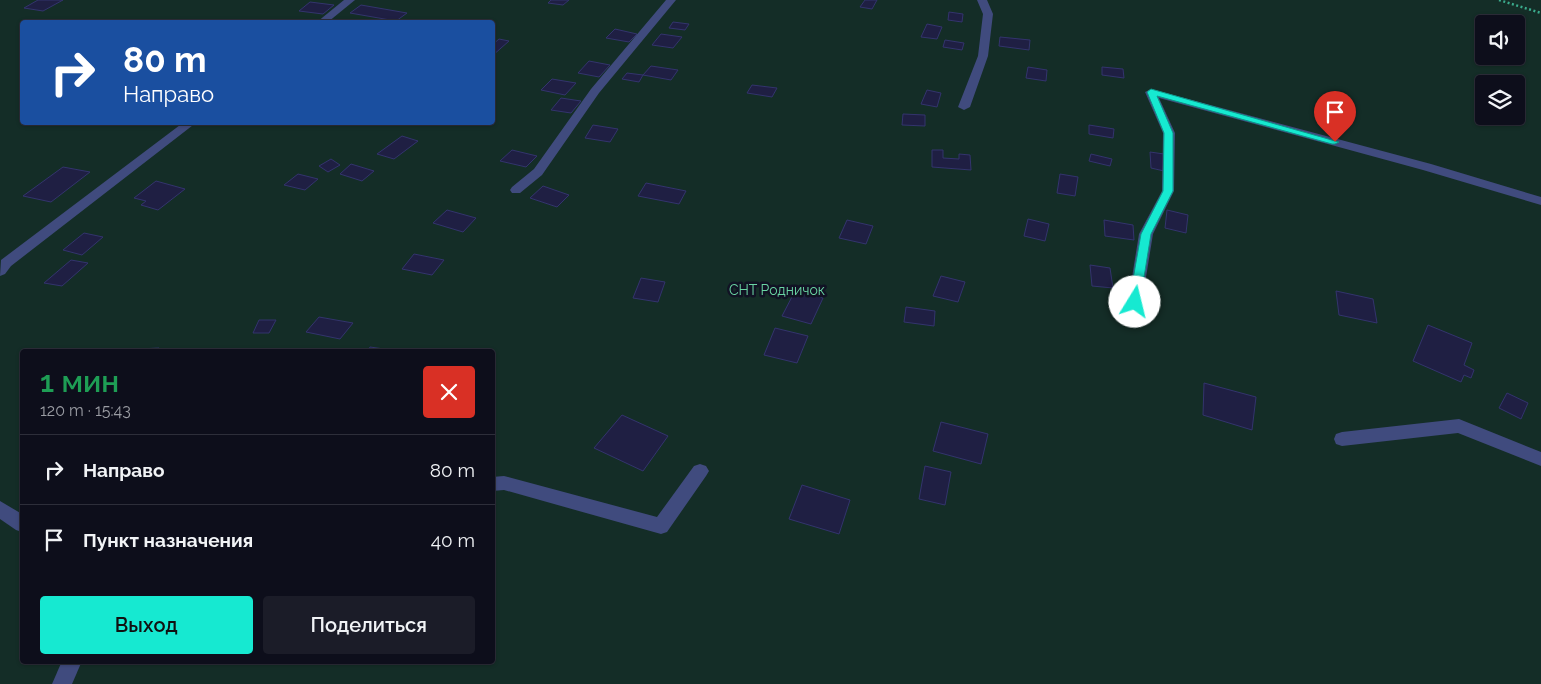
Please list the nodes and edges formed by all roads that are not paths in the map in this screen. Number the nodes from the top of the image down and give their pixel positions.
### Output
1 (350, 0) edge
2 (671, 0) edge
3 (982, 0) edge
4 (325, 20) edge
5 (964, 107) dead end
6 (188, 125) edge
7 (516, 190) dead end
8 (1541, 200) edge
9 (0, 271) edge
10 (1135, 302) dead end
11 (1342, 439) dead end
12 (1541, 460) edge
13 (700, 470) dead end
14 (495, 484) edge
15 (0, 509) edge
16 (20, 523) edge
17 (71, 664) edge
18 (62, 684) edge

1 - 4 lane
2 - 7 lane
3 - 5 lane
6 - 9 lane
8 - 10 lane
11 - 12 lane
13 - 14 lane
15 - 16 lane
17 - 18 lane

